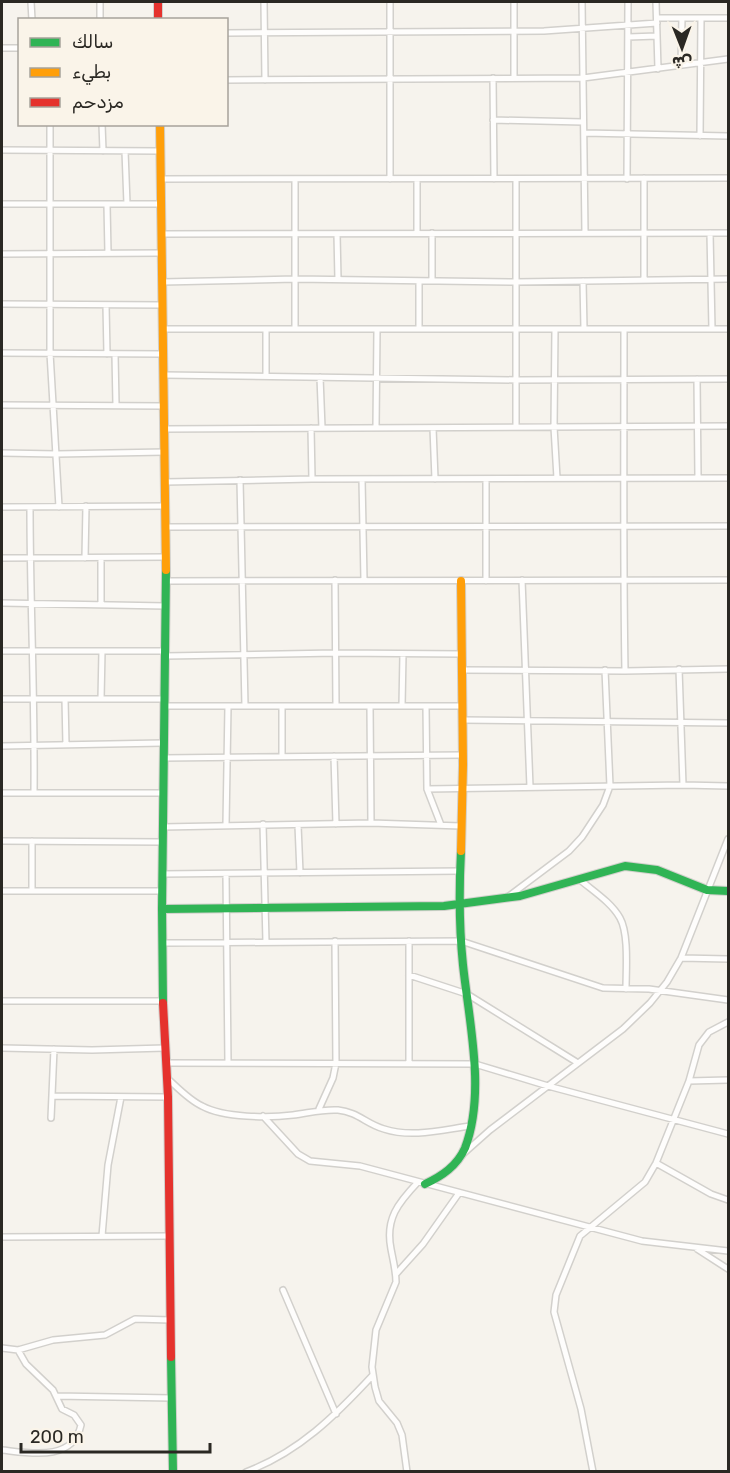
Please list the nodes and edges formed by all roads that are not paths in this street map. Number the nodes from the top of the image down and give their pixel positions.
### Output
1 (31, 2) edge
2 (99, 2) edge
3 (158, 2) edge
4 (264, 2) edge
5 (390, 2) edge
6 (514, 2) edge
7 (582, 2) edge
8 (628, 2) edge
9 (656, 2) edge
10 (32, 18) edge
11 (100, 18) edge
12 (158, 18) edge
13 (682, 18) junction
14 (701, 18) junction
15 (729, 18) edge
16 (657, 21) junction
17 (628, 25) junction
18 (582, 27) junction
19 (514, 31) junction
20 (390, 32) junction
21 (228, 33) edge
22 (264, 33) junction
23 (657, 36) junction
24 (628, 38) junction
25 (2, 48) edge
26 (18, 48) edge
27 (729, 59) edge
28 (700, 61) junction
29 (681, 64) junction
30 (658, 69) junction
31 (627, 73) junction
32 (493, 78) junction
33 (514, 78) junction
34 (583, 78) junction
35 (265, 80) junction
36 (389, 80) junction
37 (228, 81) edge
38 (493, 120) junction
39 (583, 122) junction
40 (50, 126) edge
41 (102, 126) edge
42 (160, 126) edge
43 (584, 133) junction
44 (627, 134) junction
45 (700, 136) junction
46 (729, 136) edge
47 (2, 150) edge
48 (50, 150) junction
49 (103, 151) junction
50 (125, 151) junction
51 (160, 151) junction
52 (644, 178) junction
53 (729, 178) edge
54 (161, 179) junction
55 (390, 179) junction
56 (417, 179) junction
57 (494, 179) junction
58 (516, 179) junction
59 (584, 179) junction
60 (627, 179) junction
61 (295, 180) junction
62 (2, 204) edge
63 (50, 204) junction
64 (127, 204) junction
65 (161, 204) junction
66 (107, 205) junction
67 (432, 233) junction
68 (585, 233) junction
69 (645, 233) junction
70 (710, 233) junction
71 (729, 233) edge
72 (162, 234) junction
73 (294, 234) junction
74 (337, 234) junction
75 (417, 234) junction
76 (516, 234) junction
77 (50, 253) junction
78 (108, 253) junction
79 (162, 253) junction
80 (2, 254) edge
81 (295, 279) junction
82 (338, 279) junction
83 (644, 279) junction
84 (711, 279) junction
85 (729, 279) edge
86 (419, 281) junction
87 (432, 281) junction
88 (583, 281) junction
89 (162, 282) junction
90 (516, 282) junction
91 (2, 304) edge
92 (50, 305) junction
93 (106, 305) junction
94 (163, 305) junction
95 (266, 329) junction
96 (295, 329) junction
97 (419, 329) junction
98 (555, 329) junction
99 (584, 329) junction
100 (624, 329) junction
101 (712, 329) junction
102 (729, 329) edge
103 (163, 330) junction
104 (377, 330) junction
105 (515, 330) junction
106 (2, 353) edge
107 (50, 353) junction
108 (107, 354) junction
109 (115, 354) junction
110 (163, 354) junction
111 (164, 375) junction
112 (266, 376) junction
113 (320, 377) junction
114 (376, 378) junction
115 (624, 379) junction
116 (697, 379) junction
117 (729, 379) edge
118 (517, 380) junction
119 (555, 380) junction
120 (2, 405) edge
121 (54, 405) junction
122 (116, 405) junction
123 (164, 406) junction
124 (516, 426) junction
125 (729, 426) edge
126 (376, 427) junction
127 (554, 427) junction
128 (697, 427) junction
129 (311, 428) junction
130 (322, 428) junction
131 (433, 428) junction
132 (624, 428) junction
133 (164, 429) junction
134 (165, 452) junction
135 (2, 453) edge
136 (57, 454) junction
137 (698, 477) junction
138 (557, 478) junction
139 (625, 478) junction
140 (729, 478) edge
141 (312, 479) junction
142 (363, 479) junction
143 (435, 479) junction
144 (486, 479) junction
145 (240, 480) junction
146 (165, 482) junction
147 (86, 506) junction
148 (166, 506) junction
149 (2, 507) edge
150 (30, 507) junction
151 (59, 507) junction
152 (240, 526) junction
153 (363, 526) junction
154 (486, 526) junction
155 (729, 526) edge
156 (624, 527) junction
157 (166, 528) junction
158 (166, 557) junction
159 (2, 558) edge
160 (30, 558) junction
161 (85, 558) junction
162 (101, 558) junction
163 (242, 579) junction
164 (166, 580) junction
165 (335, 580) junction
166 (364, 580) junction
167 (522, 580) junction
168 (623, 580) junction
169 (729, 580) edge
170 (461, 581) junction
171 (486, 581) junction
172 (2, 603) edge
173 (30, 603) junction
174 (100, 605) junction
175 (166, 606) junction
176 (32, 650) junction
177 (2, 651) edge
178 (102, 651) junction
179 (165, 653) junction
180 (336, 653) junction
181 (243, 654) junction
182 (403, 654) junction
183 (462, 654) junction
184 (680, 669) junction
185 (729, 669) edge
186 (462, 670) junction
187 (526, 670) junction
188 (605, 670) junction
189 (625, 671) junction
190 (2, 699) edge
191 (34, 699) junction
192 (65, 699) junction
193 (101, 699) junction
194 (164, 702) junction
195 (228, 706) junction
196 (245, 706) junction
197 (282, 706) junction
198 (336, 706) junction
199 (370, 706) junction
200 (402, 706) junction
201 (426, 706) junction
202 (462, 706) junction
203 (462, 720) junction
204 (528, 721) junction
205 (607, 722) junction
206 (681, 722) junction
207 (729, 723) edge
208 (164, 743) junction
209 (34, 745) junction
210 (66, 745) junction
211 (2, 746) edge
212 (370, 755) junction
213 (427, 755) junction
214 (462, 755) junction
215 (228, 756) junction
216 (282, 756) junction
217 (334, 756) junction
218 (163, 758) junction
219 (683, 785) junction
220 (610, 786) junction
221 (729, 786) edge
222 (530, 787) junction
223 (427, 789) junction
224 (463, 789) junction
225 (34, 793) junction
226 (162, 793) junction
227 (2, 794) edge
228 (371, 823) junction
229 (336, 824) junction
230 (226, 825) junction
231 (263, 825) junction
232 (298, 825) junction
233 (441, 825) junction
234 (162, 826) junction
235 (461, 826) junction
236 (729, 839) edge
237 (2, 841) edge
238 (32, 841) junction
239 (162, 842) junction
240 (461, 871) junction
241 (300, 873) junction
242 (162, 874) junction
243 (226, 874) junction
244 (264, 874) junction
245 (579, 879) junction
246 (707, 890) junction
247 (2, 891) edge
248 (32, 891) junction
249 (162, 891) junction
250 (729, 891) edge
251 (508, 897) junction
252 (461, 904) junction
253 (162, 909) junction
254 (225, 909) junction
255 (265, 909) junction
256 (335, 941) junction
257 (409, 941) junction
258 (460, 941) junction
259 (266, 942) junction
260 (162, 943) junction
261 (225, 943) junction
262 (681, 958) junction
263 (729, 959) edge
264 (409, 975) junction
265 (626, 989) junction
266 (660, 991) junction
267 (468, 994) junction
268 (729, 1000) edge
269 (163, 1001) junction
270 (2, 1002) edge
271 (729, 1022) edge
272 (2, 1048) edge
273 (165, 1048) junction
274 (54, 1049) junction
275 (409, 1062) junction
276 (166, 1063) junction
277 (228, 1063) junction
278 (336, 1063) junction
279 (578, 1063) junction
280 (475, 1064) junction
281 (167, 1078) junction
282 (729, 1080) edge
283 (690, 1082) junction
284 (548, 1086) junction
285 (52, 1096) junction
286 (121, 1096) junction
287 (168, 1097) junction
288 (319, 1109) junction
289 (263, 1116) junction
290 (51, 1118) dead end
291 (674, 1119) junction
292 (470, 1126) junction
293 (729, 1134) edge
294 (462, 1155) junction
295 (656, 1163) junction
296 (422, 1183) junction
297 (459, 1193) junction
298 (729, 1200) edge
299 (589, 1228) junction
300 (102, 1236) junction
301 (170, 1236) junction
302 (2, 1237) edge
303 (696, 1249) junction
304 (729, 1251) edge
305 (729, 1269) edge
306 (396, 1274) junction
307 (283, 1290) dead end
308 (171, 1320) junction
309 (2, 1347) edge
310 (18, 1350) junction
311 (373, 1374) junction
312 (56, 1396) junction
313 (172, 1398) junction
314 (336, 1414) junction
315 (2, 1450) edge
316 (172, 1472) edge
317 (246, 1472) edge
318 (407, 1472) edge
319 (593, 1472) edge

1 - 10 street
2 - 11 street
3 - 12 street
4 - 22 street
5 - 20 street
6 - 19 street
7 - 18 street
8 - 17 street
9 - 16 street
13 - 14 street
13 - 16 street
13 - 29 street
14 - 15 street
14 - 28 street
16 - 17 street
16 - 23 street
17 - 18 street
17 - 24 street
18 - 19 street
18 - 34 street
19 - 20 street
19 - 33 street
20 - 22 street
20 - 36 street
21 - 22 street
22 - 35 street
23 - 24 street
23 - 30 street
24 - 31 street
25 - 26 street
27 - 28 street
28 - 29 street
28 - 45 street
29 - 30 street
30 - 31 street
31 - 34 street
31 - 44 street
32 - 33 street
32 - 36 street
32 - 38 street
33 - 34 street
34 - 39 street
35 - 36 street
35 - 37 street
36 - 55 street
38 - 39 street
38 - 57 street
39 - 43 street
40 - 48 street
41 - 49 street
42 - 51 street
43 - 44 street
43 - 59 street
44 - 45 street
44 - 60 street
45 - 46 street
47 - 48 street
48 - 49 street
48 - 63 street
49 - 50 street
50 - 51 street
50 - 64 street
51 - 54 street
52 - 53 street
52 - 60 street
52 - 69 street
54 - 61 street
54 - 65 street
55 - 56 street
55 - 61 street
56 - 57 street
56 - 75 street
57 - 58 street
58 - 59 street
58 - 76 street
59 - 60 street
59 - 68 street
61 - 73 street
62 - 63 street
63 - 66 street
63 - 77 street
64 - 65 street
64 - 66 street
65 - 72 street
66 - 78 street
67 - 75 street
67 - 76 street
67 - 87 street
68 - 69 street
68 - 76 street
69 - 70 street
69 - 83 street
70 - 71 street
70 - 84 street
72 - 73 street
72 - 79 street
73 - 74 street
73 - 81 street
74 - 75 street
74 - 82 street
76 - 90 street
77 - 78 street
77 - 80 street
77 - 92 street
78 - 79 street
79 - 89 street
81 - 82 street
81 - 89 street
81 - 96 street
82 - 86 street
83 - 84 street
83 - 88 street
84 - 85 street
84 - 101 street
86 - 87 street
86 - 97 street
87 - 90 street
88 - 90 street
88 - 99 street
89 - 94 street
90 - 105 street
91 - 92 street
92 - 93 street
92 - 107 street
93 - 94 street
93 - 108 street
94 - 103 street
95 - 96 street
95 - 103 street
95 - 112 street
96 - 104 street
97 - 104 street
97 - 105 street
98 - 99 street
98 - 105 street
98 - 119 street
99 - 100 street
100 - 101 street
100 - 115 street
101 - 102 street
103 - 110 street
104 - 114 street
105 - 118 street
106 - 107 street
107 - 108 street
107 - 121 street
108 - 109 street
109 - 110 street
109 - 122 street
110 - 111 street
111 - 112 street
111 - 123 street
112 - 113 street
113 - 114 street
113 - 130 street
114 - 118 street
114 - 126 street
115 - 116 street
115 - 119 street
115 - 132 street
116 - 117 street
116 - 128 street
118 - 119 street
118 - 124 street
119 - 127 street
120 - 121 street
121 - 122 street
121 - 136 street
122 - 123 street
123 - 133 street
124 - 127 street
124 - 131 street
125 - 128 street
126 - 130 street
126 - 131 street
127 - 132 street
127 - 138 street
128 - 132 street
128 - 137 street
129 - 130 street
129 - 133 street
129 - 141 street
131 - 143 street
132 - 139 street
133 - 134 street
134 - 136 street
134 - 146 street
135 - 136 street
136 - 151 street
137 - 139 street
137 - 140 street
138 - 139 street
138 - 144 street
139 - 156 street
141 - 142 street
141 - 145 street
142 - 143 street
142 - 153 street
143 - 144 street
144 - 154 street
145 - 146 street
145 - 152 street
146 - 148 street
147 - 148 street
147 - 151 street
147 - 161 street
148 - 157 street
149 - 150 street
150 - 151 street
150 - 160 street
152 - 153 street
152 - 157 street
152 - 163 street
153 - 154 street
153 - 166 street
154 - 156 street
154 - 171 street
155 - 156 street
156 - 168 street
157 - 158 street
158 - 162 street
158 - 164 street
159 - 160 street
160 - 161 street
160 - 173 street
161 - 162 street
162 - 174 street
163 - 164 street
163 - 165 street
163 - 181 street
164 - 175 street
165 - 166 street
165 - 180 street
166 - 170 street
167 - 168 street
167 - 171 street
167 - 187 street
168 - 169 street
168 - 189 street
170 - 171 street
170 - 183 street
172 - 173 street
173 - 174 street
173 - 176 street
174 - 175 street
175 - 179 street
176 - 177 street
176 - 178 street
176 - 191 street
178 - 179 street
178 - 193 street
179 - 181 street
179 - 194 street
180 - 181 street
180 - 182 street
180 - 198 street
181 - 196 street
182 - 183 street
182 - 200 street
183 - 186 street
184 - 185 street
184 - 189 street
184 - 206 street
186 - 187 street
186 - 202 street
187 - 188 street
187 - 204 street
188 - 189 street
188 - 205 street
190 - 191 street
191 - 192 street
191 - 209 street
192 - 193 street
192 - 210 street
193 - 194 street
194 - 195 street
194 - 208 street
195 - 196 street
195 - 215 street
196 - 197 street
197 - 198 street
197 - 216 street
198 - 199 street
199 - 200 street
199 - 212 street
200 - 201 street
201 - 202 street
201 - 213 street
202 - 203 street
203 - 204 street
203 - 214 street
204 - 205 street
204 - 222 street
205 - 206 street
205 - 220 street
206 - 207 street
206 - 219 street
208 - 210 street
208 - 218 street
209 - 210 street
209 - 211 street
209 - 225 street
212 - 213 street
212 - 217 street
212 - 228 street
213 - 214 street
213 - 223 street
214 - 224 street
215 - 216 street
215 - 218 street
215 - 230 street
216 - 217 street
217 - 229 street
218 - 226 street
219 - 220 street
219 - 221 street
220 - 222 street
220 - 251 street
222 - 224 street
223 - 224 street
223 - 233 street
224 - 235 street
225 - 226 street
225 - 227 street
226 - 234 street
228 - 229 street
228 - 233 street
229 - 232 street
230 - 231 street
230 - 234 street
231 - 232 street
231 - 244 street
232 - 241 street
233 - 235 street
234 - 239 street
235 - 240 street
236 - 246 street
237 - 238 street
238 - 239 street
238 - 248 street
239 - 242 street
240 - 241 street
240 - 252 street
241 - 244 street
242 - 243 street
242 - 249 street
243 - 244 street
243 - 254 street
244 - 255 street
245 - 246 street
245 - 251 street
245 - 265 street
246 - 250 street
246 - 262 street
247 - 248 street
248 - 249 street
249 - 253 street
251 - 252 street
252 - 255 street
252 - 258 street
253 - 254 street
253 - 260 street
254 - 255 street
254 - 261 street
255 - 259 street
256 - 257 street
256 - 259 street
256 - 278 street
257 - 258 street
257 - 264 street
258 - 265 street
258 - 267 street
259 - 261 street
260 - 261 street
260 - 269 street
261 - 277 street
262 - 263 street
262 - 266 street
264 - 267 street
264 - 275 street
265 - 266 street
266 - 268 street
266 - 279 street
267 - 279 street
267 - 280 street
269 - 270 street
269 - 273 street
271 - 283 street
272 - 274 street
273 - 274 street
273 - 276 street
274 - 285 street
275 - 278 street
275 - 280 street
276 - 277 street
276 - 281 street
277 - 278 street
278 - 288 street
279 - 284 street
280 - 284 street
280 - 292 street
281 - 287 street
281 - 289 street
282 - 283 street
283 - 291 street
284 - 291 street
284 - 294 street
285 - 286 street
285 - 290 street
286 - 287 street
286 - 300 street
287 - 301 street
288 - 289 street
288 - 292 street
289 - 296 street
291 - 293 street
291 - 295 street
292 - 294 street
294 - 296 street
295 - 298 street
295 - 299 street
296 - 297 street
296 - 306 street
297 - 299 street
297 - 306 street
299 - 303 street
299 - 319 street
300 - 301 street
300 - 302 street
301 - 308 street
303 - 304 street
303 - 305 street
306 - 311 street
307 - 314 street
308 - 310 street
308 - 313 street
309 - 310 street
310 - 312 street
311 - 314 street
311 - 318 street
312 - 313 street
312 - 315 street
313 - 316 street
314 - 317 street

